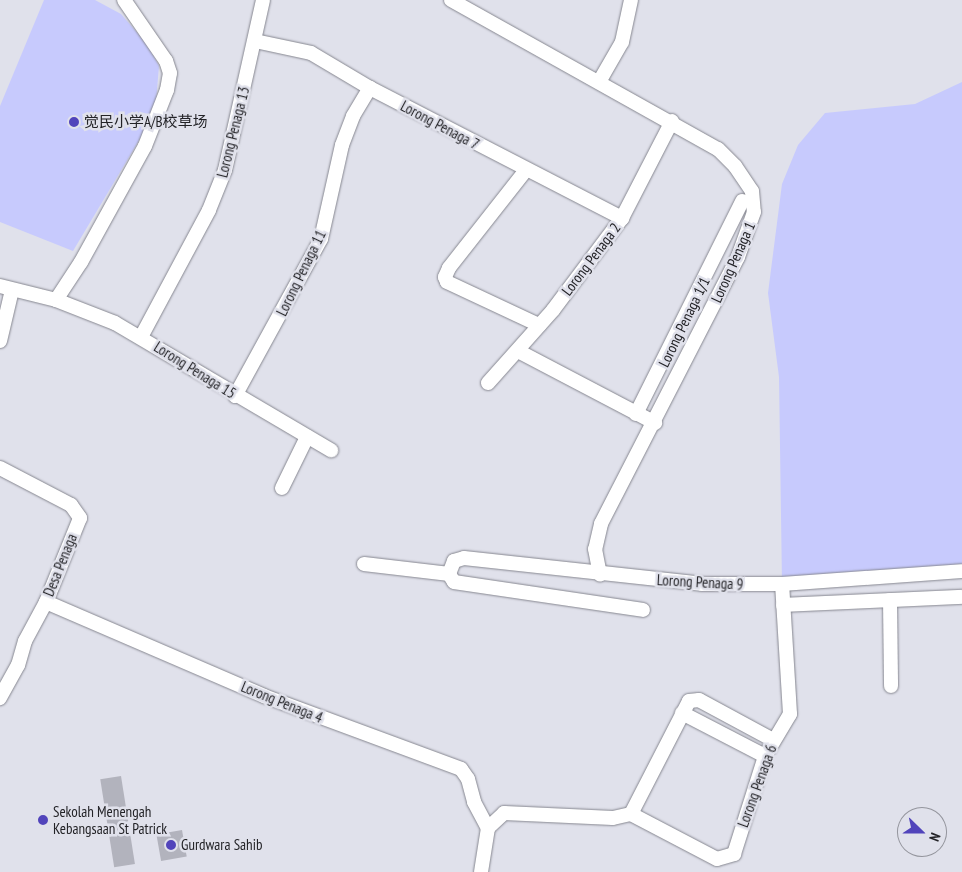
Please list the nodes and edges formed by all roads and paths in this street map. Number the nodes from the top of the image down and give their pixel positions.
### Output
1 (124, 0) edge
2 (263, 0) edge
3 (451, 0) edge
4 (631, 0) edge
5 (255, 41) junction
6 (599, 82) junction
7 (370, 88) junction
8 (672, 121) junction
9 (526, 170) junction
10 (742, 201) dead end
11 (622, 218) junction
12 (6, 288) edge
13 (56, 300) junction
14 (539, 325) junction
15 (141, 337) junction
16 (0, 341) edge
17 (518, 351) junction
18 (488, 383) dead end
19 (235, 396) junction
20 (636, 414) junction
21 (655, 423) junction
22 (308, 436) junction
23 (331, 450) dead end
24 (0, 468) edge
25 (282, 488) dead end
26 (364, 564) dead end
27 (962, 571) edge
28 (600, 575) junction
29 (451, 578) junction
30 (782, 584) junction
31 (962, 597) edge
32 (890, 600) junction
33 (46, 602) junction
34 (783, 605) junction
35 (643, 610) dead end
36 (891, 686) dead end
37 (0, 698) edge
38 (682, 714) junction
39 (773, 740) junction
40 (765, 756) junction
41 (631, 814) junction
42 (488, 828) junction
43 (481, 872) edge

1 - 13 street
2 - 5 street, Lorong Penaga 13
3 - 6 street, Lorong Penaga 1
4 - 6 street
5 - 7 street, Lorong Penaga 7
5 - 15 street, Lorong Penaga 13
6 - 8 street, Lorong Penaga 1
7 - 9 street, Lorong Penaga 7
7 - 19 street, Lorong Penaga 11
8 - 11 street, Lorong Penaga 2
8 - 21 street, Lorong Penaga 1
9 - 11 street, Lorong Penaga 7
9 - 14 street
10 - 20 street, Lorong Penaga 1/1
11 - 14 street, Lorong Penaga 2
12 - 13 street, Lorong Penaga 15
12 - 16 street
13 - 15 street, Lorong Penaga 15
14 - 17 street, Lorong Penaga 2
15 - 19 street, Lorong Penaga 15
17 - 18 street, Lorong Penaga 2
17 - 20 street
19 - 22 street, Lorong Penaga 15
20 - 21 street
21 - 28 street, Lorong Penaga 1
22 - 23 street, Lorong Penaga 15
22 - 25 street
24 - 33 street, Desa Penaga
26 - 29 street
27 - 30 street, Lorong Penaga 9
28 - 29 street, Lorong Penaga 9
28 - 30 street, Lorong Penaga 9
29 - 35 street
30 - 34 street, Lorong Penaga 6
31 - 32 street
32 - 34 street
32 - 36 street
33 - 37 street, Desa Penaga
33 - 42 street, Lorong Penaga 4
34 - 39 street, Lorong Penaga 6
38 - 39 street
38 - 40 street
38 - 41 street
39 - 40 street, Lorong Penaga 6
40 - 41 street, Lorong Penaga 6
41 - 42 street
42 - 43 street

